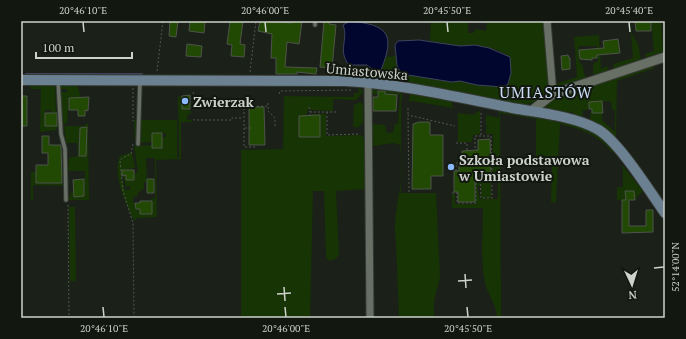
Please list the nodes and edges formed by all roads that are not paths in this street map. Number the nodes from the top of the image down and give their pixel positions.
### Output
1 (547, 21) edge
2 (665, 57) edge
3 (58, 79) junction
4 (21, 80) edge
5 (136, 80) junction
6 (368, 82) junction
7 (553, 94) junction
8 (531, 111) junction
9 (138, 144) dead end
10 (66, 200) road end
11 (665, 213) edge
12 (370, 318) edge

1 - 7 street
2 - 7 street
3 - 4 main road, Umiastowska
3 - 5 main road, Umiastowska
3 - 10 lane
5 - 6 main road, Umiastowska
5 - 9 lane
6 - 8 main road, Umiastowska
6 - 12 street
7 - 8 street
8 - 11 main road, Umiastowska

